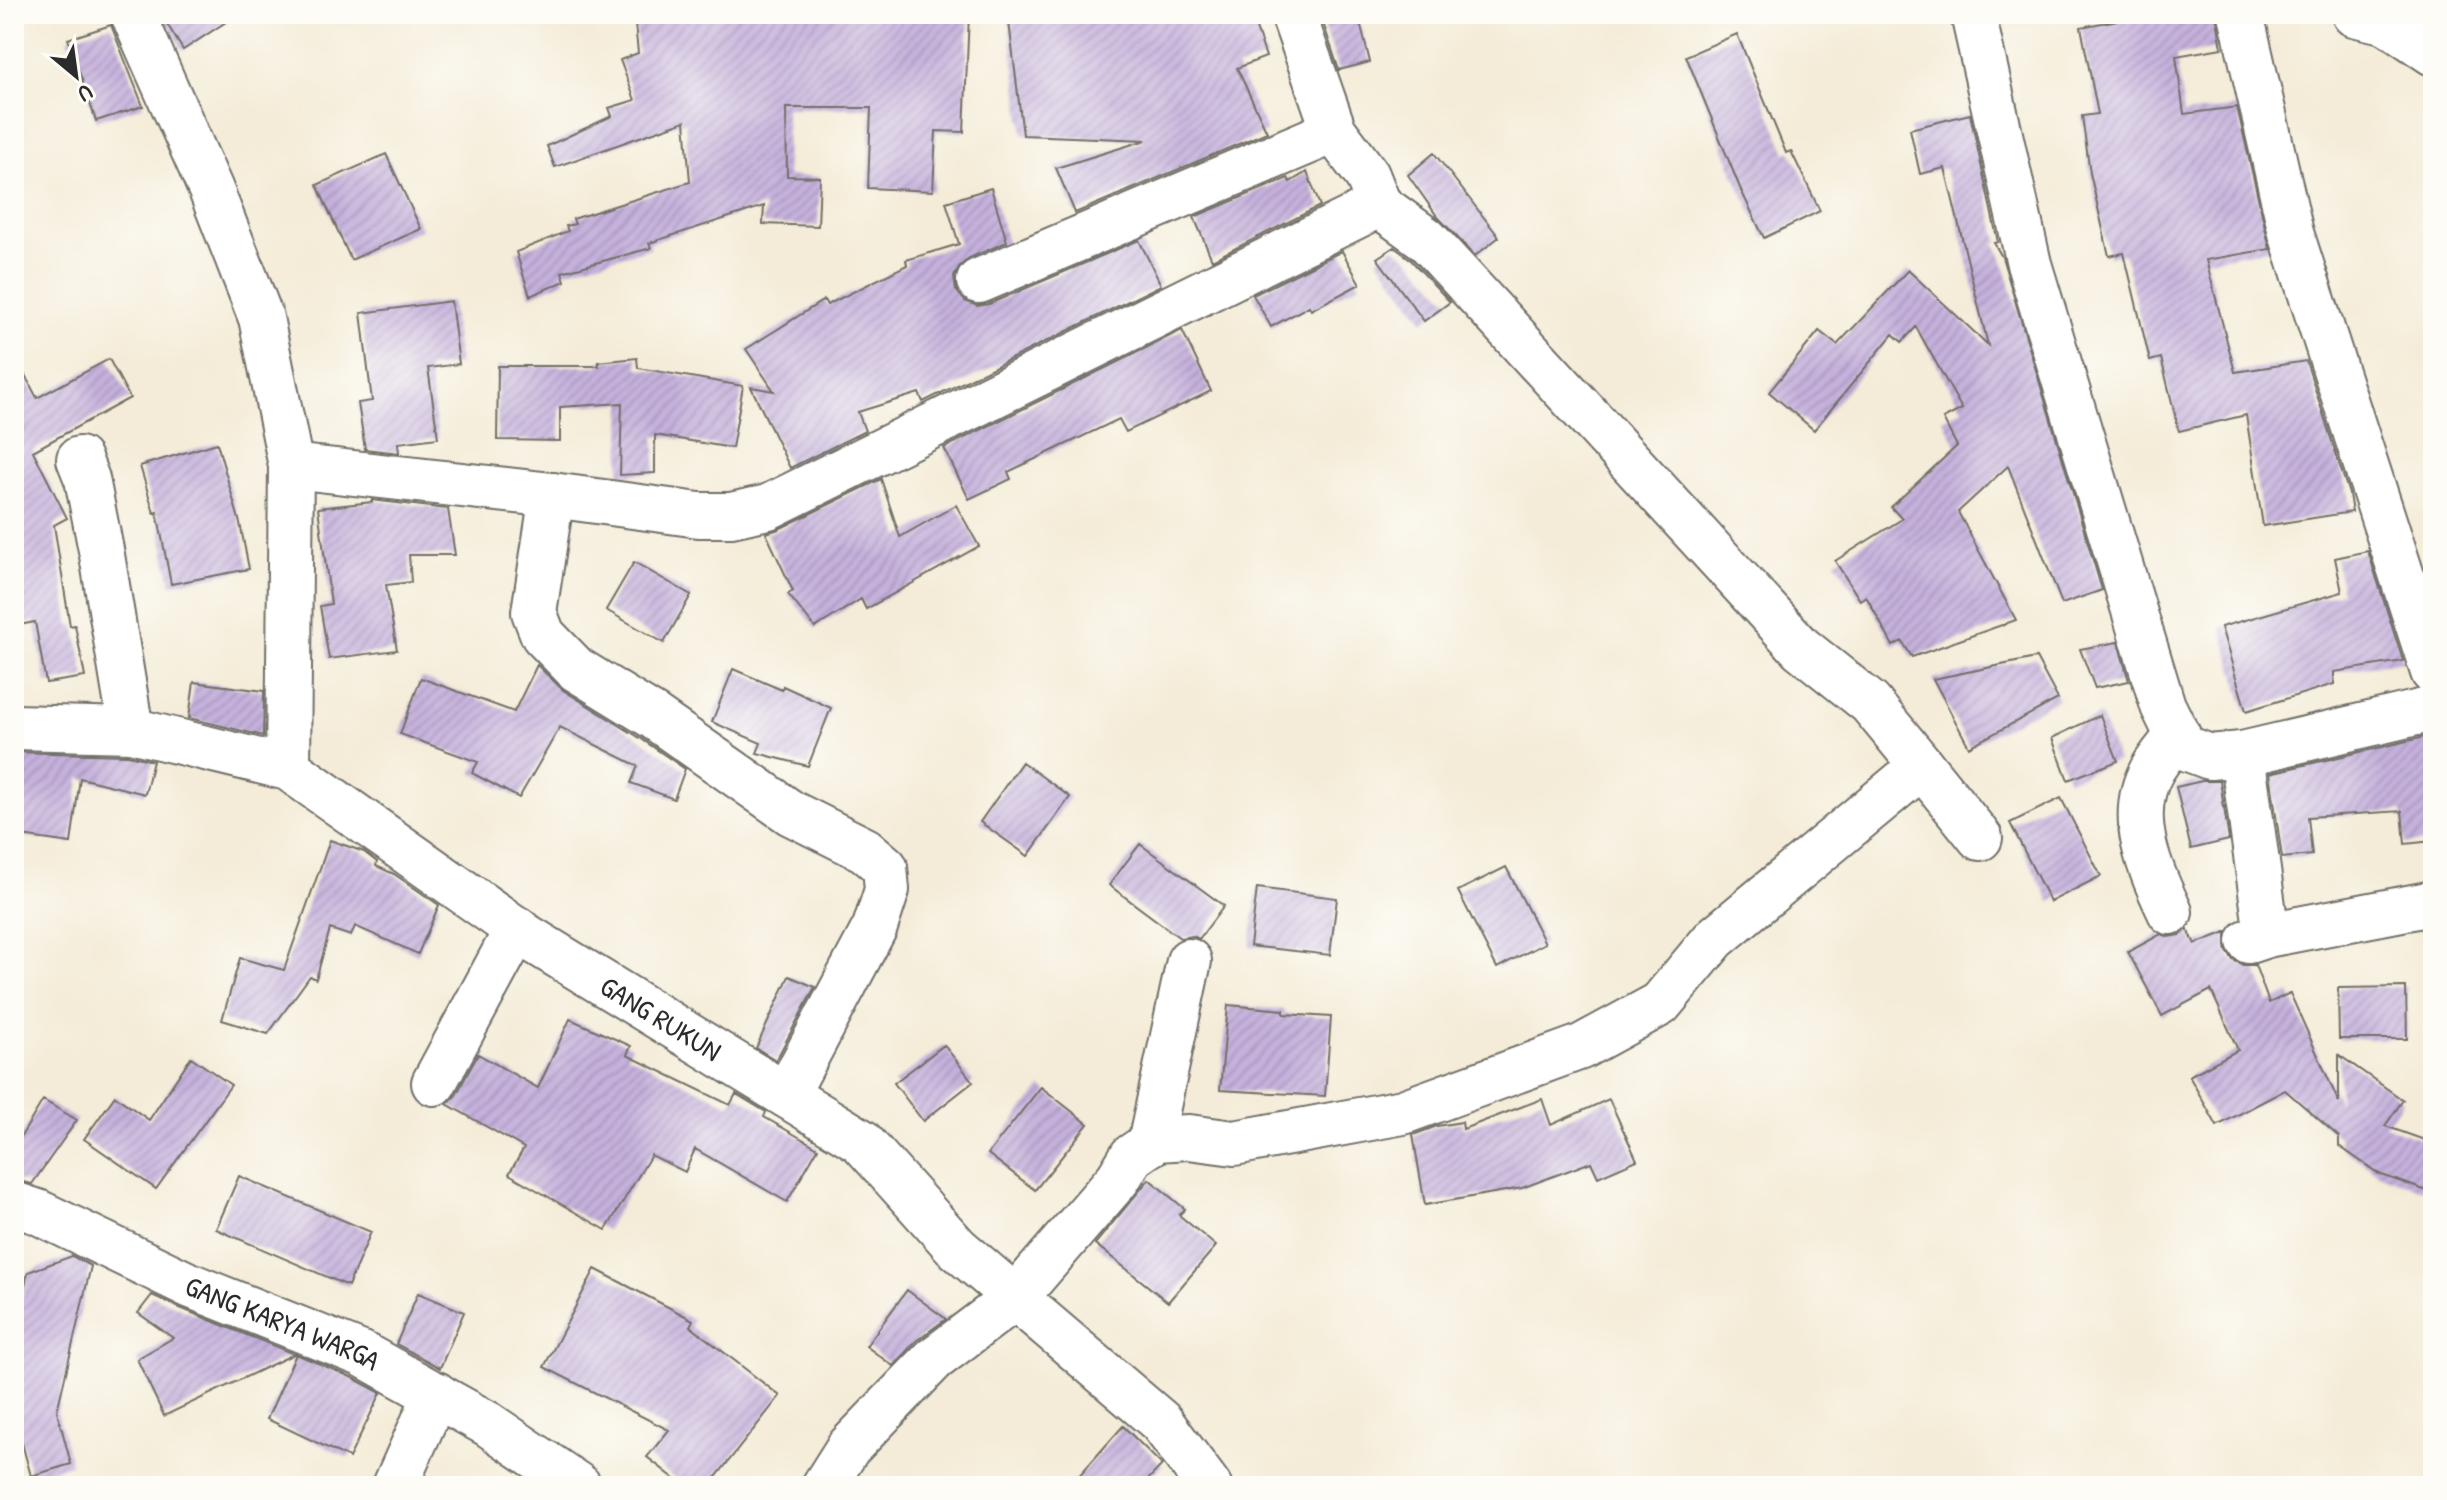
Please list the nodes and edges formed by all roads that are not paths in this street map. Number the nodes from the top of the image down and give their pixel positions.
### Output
1 (133, 14) edge
2 (1293, 14) edge
3 (1973, 14) edge
4 (2241, 14) edge
5 (2354, 14) edge
6 (2433, 53) edge
7 (1334, 131) junction
8 (1379, 205) junction
9 (979, 281) dead end
10 (79, 459) dead end
11 (291, 466) junction
12 (552, 495) junction
13 (2433, 672) edge
14 (2433, 709) edge
15 (14, 727) edge
16 (131, 730) junction
17 (2178, 735) junction
18 (2242, 754) junction
19 (1922, 766) junction
20 (288, 768) junction
21 (1980, 838) dead end
22 (2433, 903) edge
23 (2170, 912) dead end
24 (517, 929) junction
25 (1189, 961) dead end
26 (434, 1083) dead end
27 (786, 1095) junction
28 (1150, 1144) junction
29 (14, 1204) edge
30 (1016, 1297) junction
31 (436, 1394) junction
32 (395, 1486) edge
33 (579, 1486) edge
34 (824, 1486) edge
35 (1209, 1486) edge

1 - 11 street
2 - 7 street
3 - 17 street
4 - 13 street
5 - 6 street
7 - 8 street
7 - 9 street
8 - 12 street
8 - 19 street
10 - 16 street
11 - 12 street
11 - 20 street
12 - 27 street
14 - 18 street
15 - 16 street, GANG RUKUN
16 - 20 street, GANG RUKUN
17 - 18 street
17 - 23 street
18 - 22 street
19 - 21 street
19 - 28 street
20 - 24 street, GANG RUKUN
24 - 26 street
24 - 27 street, GANG RUKUN
25 - 28 street
27 - 30 street, GANG RUKUN
28 - 30 street
29 - 31 street, GANG KARYA WARGA
30 - 34 street
30 - 35 street, GANG RUKUN
31 - 32 street
31 - 33 street, GANG KARYA WARGA

